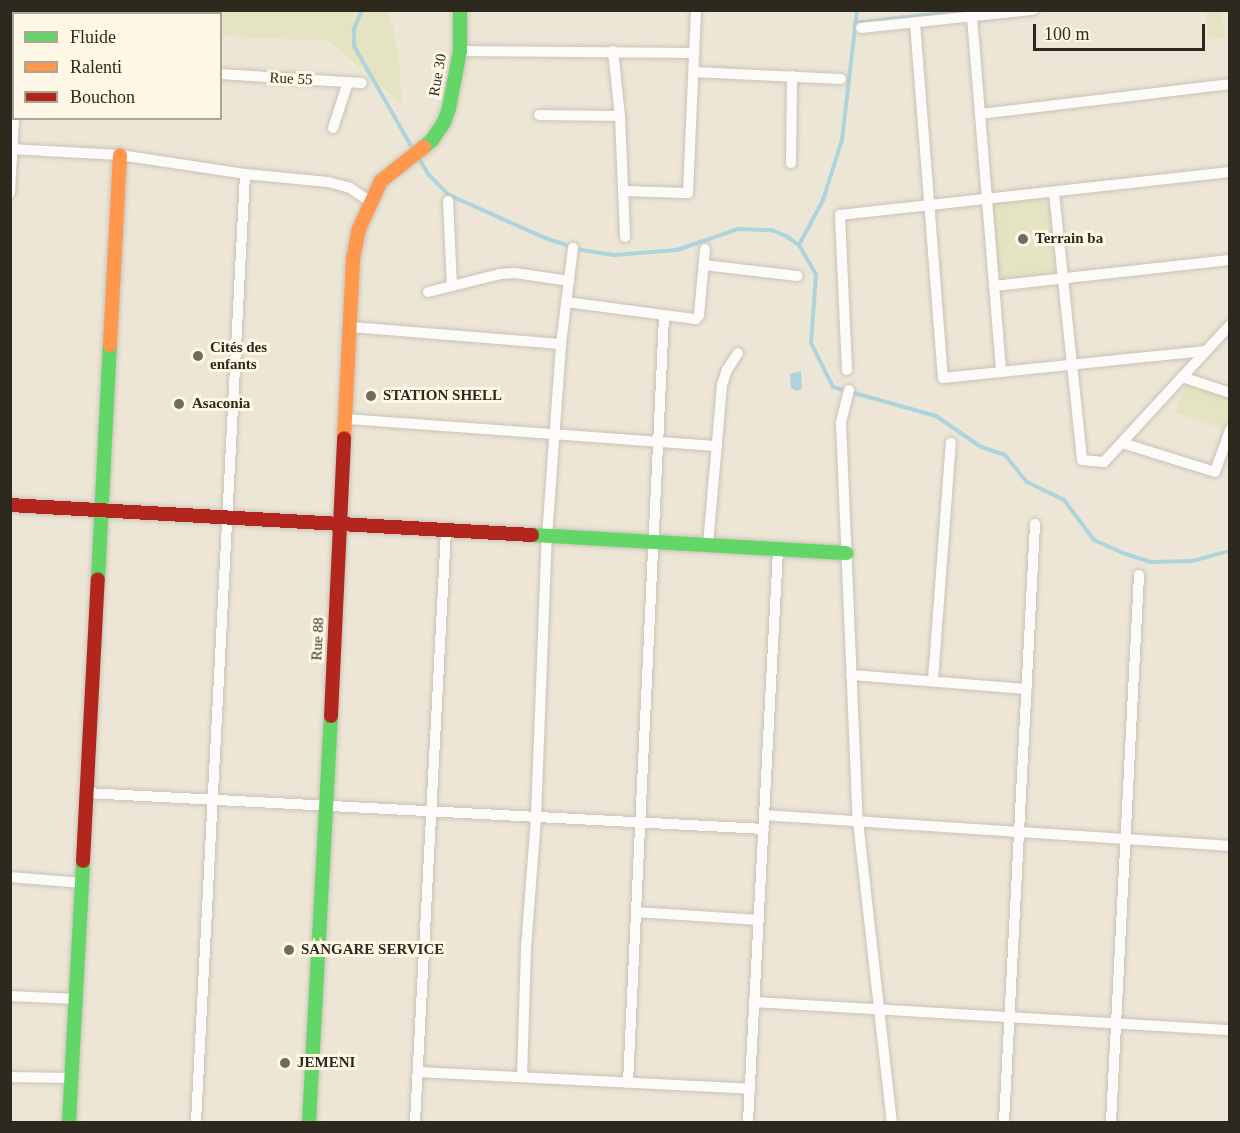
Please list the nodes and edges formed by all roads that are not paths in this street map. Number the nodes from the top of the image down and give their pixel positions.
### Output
1 (460, 10) edge
2 (696, 10) edge
3 (1033, 10) edge
4 (1011, 12) edge
5 (972, 17) junction
6 (923, 18) edge
7 (861, 28) dead end
8 (460, 51) junction
9 (613, 51) junction
10 (694, 53) junction
11 (694, 72) junction
12 (222, 75) edge
13 (792, 76) junction
14 (841, 79) dead end
15 (348, 82) junction
16 (362, 83) dead end
17 (1230, 84) edge
18 (980, 114) junction
19 (539, 115) dead end
20 (620, 116) junction
21 (14, 120) edge
22 (333, 128) dead end
23 (432, 140) joint
24 (12, 149) edge
25 (120, 155) junction
26 (791, 163) dead end
27 (1230, 172) edge
28 (245, 174) junction
29 (623, 191) junction
30 (10, 193) edge
31 (1054, 193) junction
32 (987, 199) junction
33 (369, 201) junction
34 (448, 201) dead end
35 (930, 206) junction
36 (625, 237) dead end
37 (573, 248) dead end
38 (705, 249) dead end
39 (1230, 260) edge
40 (704, 265) junction
41 (798, 276) dead end
42 (1062, 279) junction
43 (569, 281) junction
44 (452, 286) junction
45 (994, 286) junction
46 (428, 292) dead end
47 (566, 303) junction
48 (664, 316) junction
49 (1230, 325) edge
50 (350, 327) junction
51 (561, 344) junction
52 (1206, 351) junction
53 (738, 353) dead end
54 (1071, 365) junction
55 (847, 370) dead end
56 (1001, 372) junction
57 (1182, 377) junction
58 (849, 390) dead end
59 (1230, 393) edge
60 (347, 419) junction
61 (1230, 430) edge
62 (554, 436) junction
63 (658, 443) junction
64 (951, 443) dead end
65 (1122, 443) junction
66 (717, 446) junction
67 (10, 505) edge
68 (101, 510) junction
69 (227, 518) junction
70 (340, 524) junction
71 (1035, 524) dead end
72 (446, 530) junction
73 (547, 536) junction
74 (653, 542) junction
75 (708, 545) junction
76 (778, 549) junction
77 (846, 553) junction
78 (1139, 576) dead end
79 (851, 675) junction
80 (933, 680) junction
81 (1026, 689) junction
82 (86, 793) junction
83 (213, 800) junction
84 (327, 806) junction
85 (431, 812) junction
86 (764, 815) junction
87 (536, 817) junction
88 (858, 821) junction
89 (640, 823) junction
90 (764, 829) junction
91 (1019, 831) junction
92 (1125, 838) junction
93 (1230, 846) edge
94 (10, 877) edge
95 (82, 883) junction
96 (636, 912) junction
97 (759, 920) junction
98 (10, 996) edge
99 (76, 999) junction
100 (754, 1002) junction
101 (881, 1009) junction
102 (1010, 1017) junction
103 (1116, 1023) junction
104 (1230, 1030) edge
105 (418, 1072) junction
106 (10, 1077) edge
107 (522, 1077) junction
108 (71, 1078) junction
109 (628, 1083) junction
110 (750, 1089) junction
111 (69, 1122) edge
112 (196, 1122) edge
113 (309, 1122) edge
114 (415, 1122) edge
115 (748, 1122) edge
116 (892, 1122) edge
117 (1004, 1122) edge
118 (1111, 1122) edge

1 - 8 street, Rue 30
2 - 10 street
3 - 4 street
4 - 5 street
5 - 6 street
5 - 18 street
6 - 7 street
6 - 35 street
8 - 9 street
8 - 23 street, Rue 30
9 - 10 street
9 - 20 street
10 - 11 street
11 - 13 street
11 - 29 street
12 - 15 street, Rue 55
13 - 14 street
13 - 26 street
15 - 16 street, Rue 55
15 - 22 street
17 - 18 street
18 - 32 street
19 - 20 street
20 - 29 street
21 - 24 street
23 - 33 street, Rue 88
24 - 25 street
24 - 30 street
25 - 28 street
25 - 68 street
27 - 31 street
28 - 33 street
28 - 69 street
29 - 36 street
31 - 32 street
31 - 42 street
32 - 35 street
32 - 45 street
33 - 50 street, Rue 88
34 - 44 street
35 - 55 street
35 - 56 street
37 - 43 street
38 - 40 street
39 - 42 street
40 - 41 street
40 - 48 street
42 - 45 street
42 - 54 street
43 - 44 street
43 - 47 street
44 - 46 street
45 - 56 street
47 - 48 street
47 - 51 street
48 - 63 street
49 - 52 street
50 - 51 street
50 - 60 street, Rue 88
51 - 62 street
52 - 54 street
52 - 57 street
53 - 66 street
54 - 56 street
54 - 65 street
57 - 59 street
57 - 65 street
58 - 77 street
60 - 62 street
60 - 70 street, Rue 88
61 - 65 street
62 - 63 street
62 - 73 street
63 - 66 street
63 - 74 street
64 - 80 street
66 - 75 street
67 - 68 street
68 - 69 street
68 - 82 street
69 - 70 street
69 - 83 street
70 - 72 street
70 - 84 street, Rue 88
71 - 81 street
72 - 73 street
72 - 85 street
73 - 74 street
73 - 87 street
74 - 75 street
74 - 89 street
75 - 76 street
76 - 77 street
76 - 86 street
77 - 79 street
78 - 92 street
79 - 80 street
79 - 88 street
80 - 81 street
81 - 91 street
82 - 83 street
82 - 95 street
83 - 84 street
83 - 112 street
84 - 85 street
84 - 113 street, Rue 88
85 - 87 street
85 - 105 street
86 - 88 street
86 - 90 street
87 - 89 street
87 - 107 street
88 - 91 street
88 - 101 street
89 - 90 street
89 - 96 street
90 - 97 street
91 - 92 street
91 - 102 street
92 - 93 street
92 - 103 street
94 - 95 street
95 - 99 street
96 - 97 street
96 - 109 street
97 - 100 street
98 - 99 street
99 - 108 street
100 - 101 street
100 - 110 street
101 - 102 street
101 - 116 street
102 - 103 street
102 - 117 street
103 - 104 street
103 - 118 street
105 - 107 street
105 - 114 street
106 - 108 street
107 - 109 street
108 - 111 street
109 - 110 street
110 - 115 street

